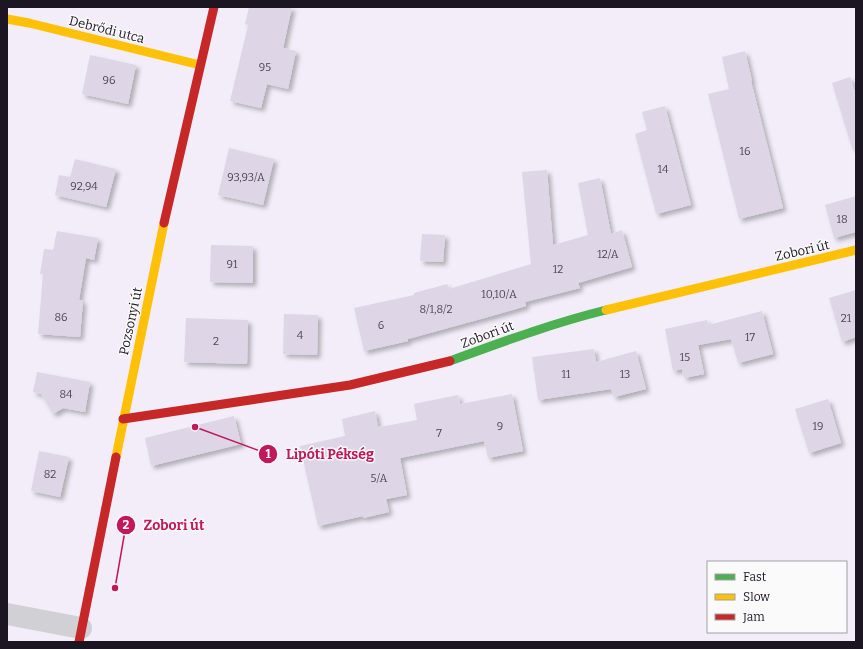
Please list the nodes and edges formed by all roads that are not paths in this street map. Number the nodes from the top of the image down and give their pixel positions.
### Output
1 (214, 7) edge
2 (7, 19) edge
3 (200, 66) junction
4 (856, 250) edge
5 (123, 419) junction
6 (7, 614) edge
7 (80, 635) edge

1 - 3 street, Pozsonyi út
2 - 3 street, Debrődi utca
3 - 5 street, Pozsonyi út
4 - 5 street, Zobori út
5 - 7 street, Pozsonyi út
6 - 7 street

